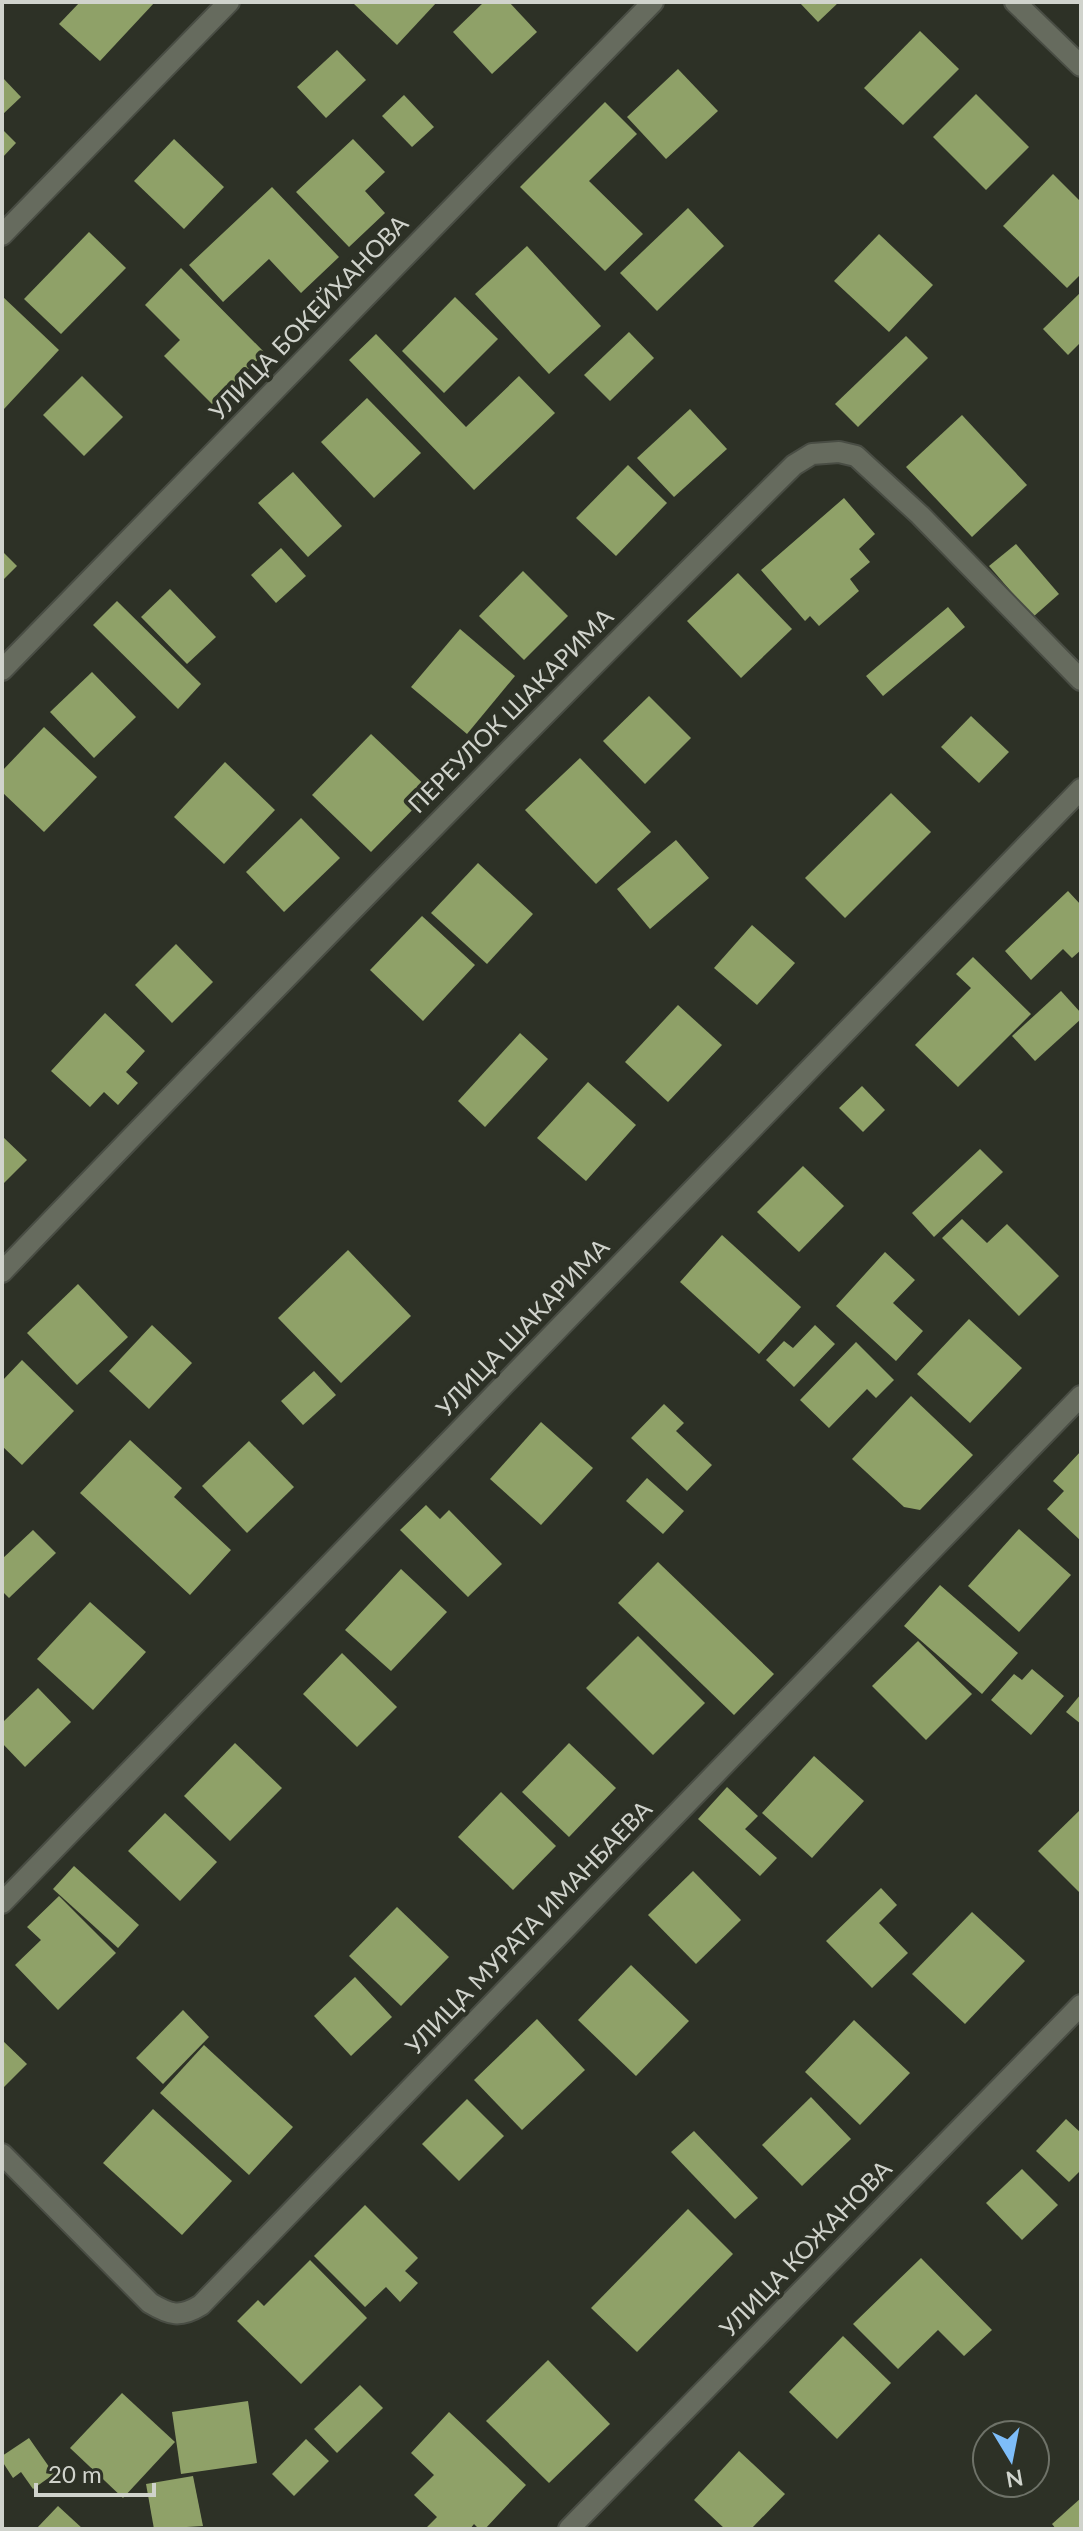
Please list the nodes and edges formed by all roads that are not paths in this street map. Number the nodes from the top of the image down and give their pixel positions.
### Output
1 (229, 2) edge
2 (653, 2) edge
3 (1015, 2) edge
4 (1081, 66) edge
5 (2, 235) edge
6 (2, 670) edge
7 (1081, 680) edge
8 (1081, 789) edge
9 (2, 1272) edge
10 (1081, 1396) edge
11 (2, 1903) edge
12 (1081, 2005) edge
13 (2, 2154) edge
14 (569, 2529) edge

1 - 5 street
2 - 6 street, УЛИЦА БОКЕЙХАНОВА
3 - 4 street
7 - 9 street, ПЕРЕУЛОК ШАКАРИМА
8 - 11 street, УЛИЦА ШАКАРИМА
10 - 13 street, УЛИЦА МУРАТА ИМАНБАЕВА
12 - 14 street, УЛИЦА КОЖАНОВА

